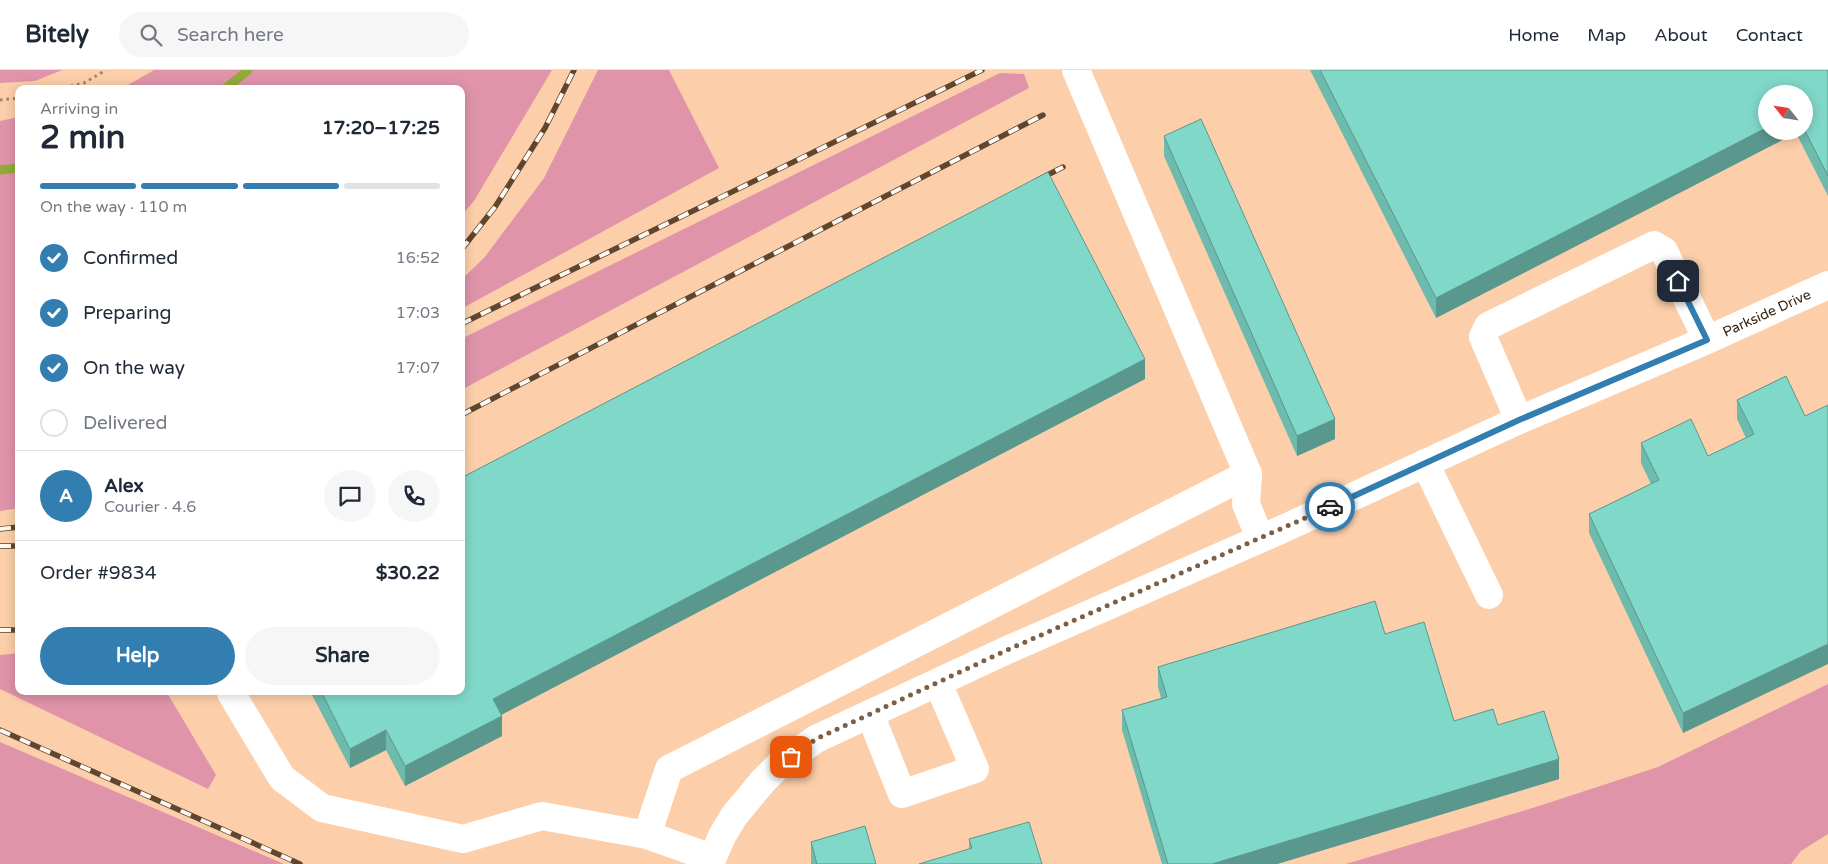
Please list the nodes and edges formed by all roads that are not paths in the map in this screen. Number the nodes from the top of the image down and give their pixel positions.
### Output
1 (1076, 70) edge
2 (1828, 285) edge
3 (1707, 340) junction
4 (1519, 420) junction
5 (1425, 463) junction
6 (1248, 474) junction
7 (1260, 538) junction
8 (1489, 595) dead end
9 (938, 683) junction
10 (233, 695) edge
11 (870, 714) junction
12 (648, 835) junction
13 (711, 861) edge

1 - 6 street
2 - 3 street, Parkside Drive
3 - 4 street, Parkside Drive
3 - 4 street
4 - 5 street, Parkside Drive
5 - 7 street, Parkside Drive
5 - 8 street
6 - 7 street
6 - 12 street
7 - 9 street, Parkside Drive
9 - 11 street, Parkside Drive
9 - 11 street
10 - 12 street
11 - 13 street, Parkside Drive
12 - 13 street

